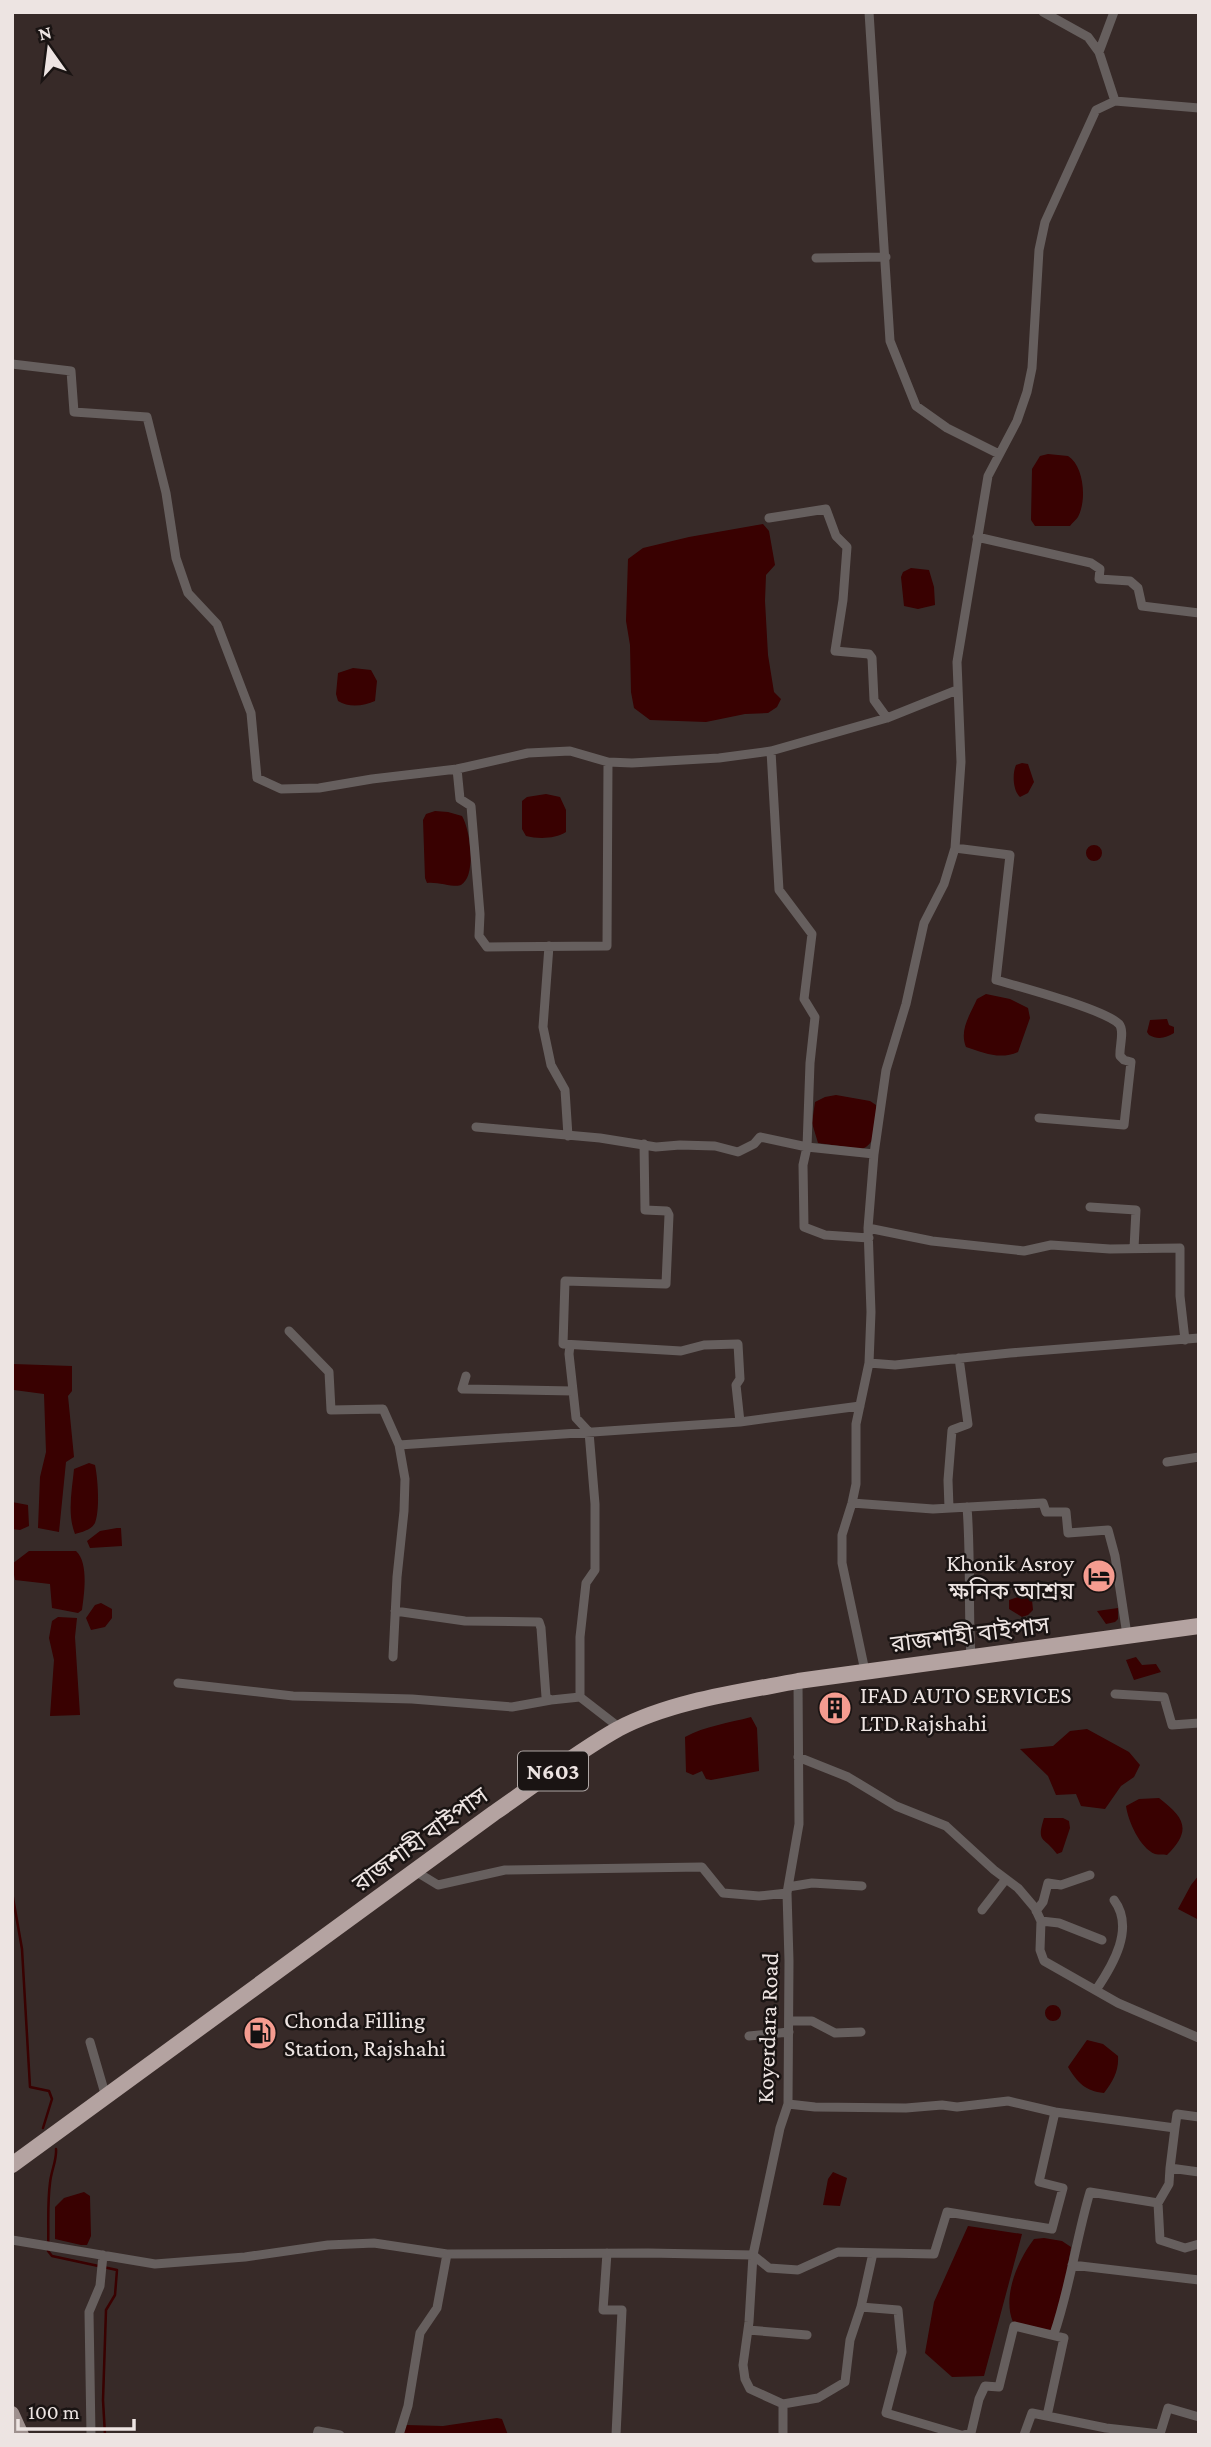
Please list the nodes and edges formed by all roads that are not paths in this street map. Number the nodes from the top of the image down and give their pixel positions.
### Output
1 (869, 12) edge
2 (1043, 12) edge
3 (1114, 12) edge
4 (1099, 52) junction
5 (1115, 101) junction
6 (1199, 108) edge
7 (886, 257) junction
8 (816, 258) dead end
9 (12, 364) edge
10 (999, 454) junction
11 (769, 518) dead end
12 (977, 537) junction
13 (1199, 613) edge
14 (957, 690) junction
15 (887, 718) junction
16 (771, 751) junction
17 (608, 762) junction
18 (457, 769) junction
19 (955, 848) junction
20 (550, 946) junction
21 (1039, 1118) dead end
22 (476, 1127) dead end
23 (568, 1136) junction
24 (644, 1144) junction
25 (807, 1147) junction
26 (874, 1154) junction
27 (1090, 1207) dead end
28 (869, 1233) junction
29 (1133, 1248) junction
30 (289, 1331) dead end
31 (1199, 1338) edge
32 (1185, 1340) junction
33 (570, 1345) junction
34 (959, 1358) junction
35 (869, 1363) junction
36 (466, 1376) dead end
37 (573, 1391) junction
38 (860, 1406) junction
39 (740, 1422) junction
40 (589, 1432) junction
41 (399, 1445) junction
42 (1199, 1457) edge
43 (1167, 1462) dead end
44 (852, 1503) junction
45 (967, 1507) junction
46 (949, 1508) junction
47 (395, 1611) junction
48 (1199, 1626) edge
49 (1127, 1636) junction
50 (393, 1657) dead end
51 (971, 1657) junction
52 (865, 1671) junction
53 (799, 1681) junction
54 (178, 1683) dead end
55 (1115, 1694) dead end
56 (580, 1697) junction
57 (551, 1700) junction
58 (1199, 1723) edge
59 (620, 1728) junction
60 (798, 1757) junction
61 (415, 1871) junction
62 (1090, 1875) dead end
63 (1006, 1879) junction
64 (862, 1886) dead end
65 (788, 1890) junction
66 (1114, 1900) dead end
67 (982, 1910) dead end
68 (1036, 1911) junction
69 (1041, 1921) junction
70 (1102, 1940) dead end
71 (1096, 1990) junction
72 (789, 2021) junction
73 (789, 2032) junction
74 (861, 2032) dead end
75 (749, 2036) dead end
76 (1199, 2038) edge
77 (90, 2042) dead end
78 (106, 2097) junction
79 (788, 2104) junction
80 (1055, 2112) junction
81 (1199, 2117) edge
82 (1175, 2128) junction
83 (12, 2165) edge
84 (1170, 2168) junction
85 (1199, 2172) edge
86 (1158, 2203) junction
87 (12, 2240) edge
88 (1199, 2244) edge
89 (607, 2253) junction
90 (873, 2253) junction
91 (447, 2254) junction
92 (103, 2255) junction
93 (753, 2255) junction
94 (1072, 2265) junction
95 (1199, 2280) edge
96 (861, 2306) junction
97 (748, 2330) junction
98 (1055, 2334) junction
99 (807, 2335) dead end
100 (783, 2404) junction
101 (12, 2413) edge
102 (1047, 2416) junction
103 (1199, 2417) edge
104 (968, 2434) edge
105 (22, 2435) edge
106 (91, 2435) edge
107 (317, 2435) edge
108 (340, 2435) edge
109 (399, 2435) edge
110 (616, 2435) edge
111 (783, 2435) edge
112 (1024, 2435) edge

1 - 7 street
2 - 4 street
3 - 4 street
4 - 5 street
5 - 6 street
5 - 10 street
7 - 8 street
7 - 10 street
9 - 18 street
10 - 12 street
11 - 15 street
12 - 13 street
12 - 14 street
14 - 15 street
14 - 19 street
15 - 16 street
16 - 17 street
16 - 25 street
17 - 18 street
17 - 20 street
18 - 20 street
19 - 21 street
19 - 26 street
20 - 23 street
22 - 23 street
23 - 24 street
24 - 25 street
24 - 33 street
25 - 26 street
25 - 28 street
26 - 28 street
27 - 29 street
28 - 29 street
28 - 35 street
29 - 32 street
30 - 41 street
31 - 32 street
32 - 34 street
33 - 37 street
33 - 39 street
34 - 35 street
34 - 46 street
35 - 38 street
36 - 37 street
37 - 40 street
38 - 39 street
38 - 44 street
39 - 40 street
40 - 41 street
40 - 56 street
41 - 47 street
42 - 43 street
44 - 46 street
44 - 52 street
45 - 46 street
45 - 49 street
45 - 51 street
47 - 50 street
47 - 57 street
48 - 49 highway, রাজশাহী বাইপাস / N603
49 - 51 highway, রাজশাহী বাইপাস / N603
51 - 52 highway, রাজশাহী বাইপাস / N603
52 - 53 highway, রাজশাহী বাইপাস / N603
53 - 59 highway, রাজশাহী বাইপাস / N603
53 - 60 street, Koyerdara Road
54 - 57 street
55 - 58 street
56 - 57 street
56 - 59 street
59 - 61 highway, রাজশাহী বাইপাস / N603
60 - 63 street
60 - 65 street, Koyerdara Road
61 - 65 street
61 - 78 highway, রাজশাহী বাইপাস / N603
62 - 68 street
63 - 67 street
63 - 68 street
64 - 65 street
65 - 72 street, Koyerdara Road
66 - 71 street
68 - 69 street
69 - 70 street
69 - 71 street
71 - 76 street
72 - 73 street, Koyerdara Road
72 - 74 street
73 - 75 street
73 - 79 street, Koyerdara Road
77 - 78 street
78 - 83 highway, রাজশাহী বাইপাস / N603
79 - 80 street
79 - 93 street, Koyerdara Road
80 - 82 street
80 - 90 street
81 - 82 street
82 - 84 street
84 - 85 street
84 - 86 street
86 - 88 street
86 - 94 street
87 - 92 street
89 - 91 street
89 - 93 street
89 - 110 street
90 - 93 street
90 - 96 street
91 - 92 street
91 - 109 street
92 - 106 street
93 - 97 street, Koyerdara Road
94 - 95 street
94 - 98 street
96 - 100 street
96 - 104 street
97 - 99 street
97 - 100 street, Koyerdara Road
98 - 102 street
98 - 104 street
100 - 111 street
101 - 105 main road
102 - 103 street
102 - 112 street
107 - 108 street

